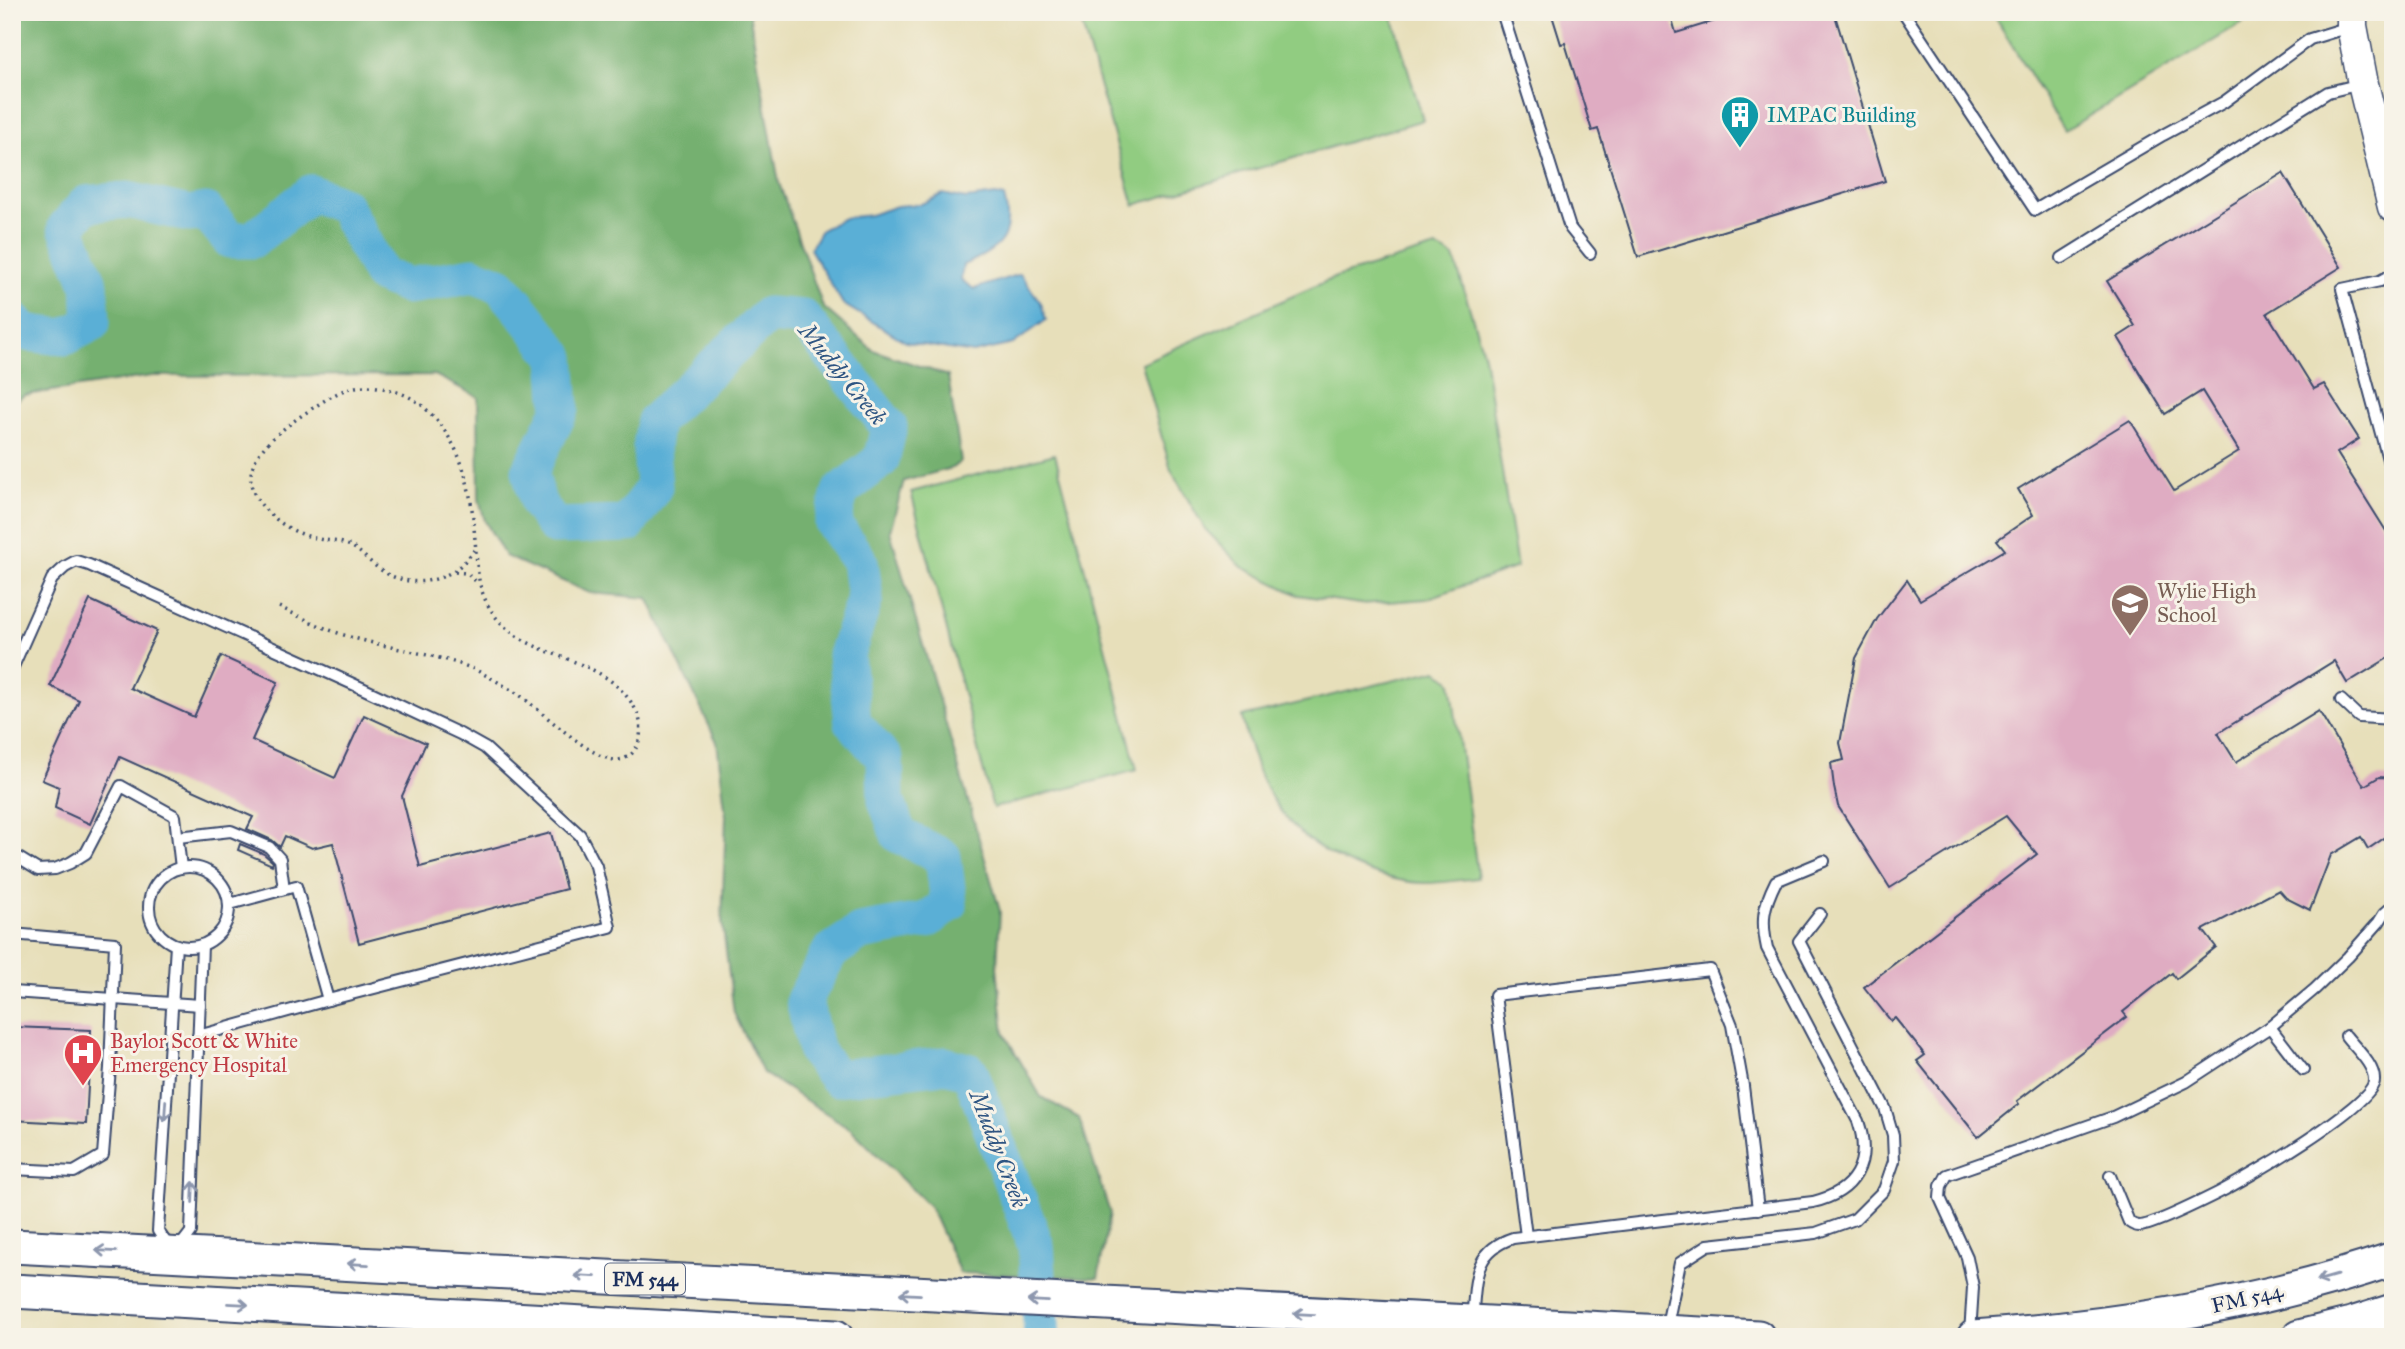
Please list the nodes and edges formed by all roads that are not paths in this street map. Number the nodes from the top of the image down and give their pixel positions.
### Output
1 (1502, 12) edge
2 (1904, 13) edge
3 (2352, 19) edge
4 (2363, 84) junction
5 (2393, 207) edge
6 (1590, 253) dead end
7 (2062, 258) dead end
8 (2393, 274) edge
9 (2393, 478) edge
10 (12, 669) edge
11 (2341, 700) dead end
12 (2393, 719) edge
13 (178, 837) junction
14 (12, 854) edge
15 (1824, 861) dead end
16 (181, 868) junction
17 (284, 889) junction
18 (230, 904) junction
19 (2393, 906) edge
20 (1821, 914) dead end
21 (12, 934) edge
22 (176, 945) junction
23 (202, 946) junction
24 (12, 992) edge
25 (111, 998) junction
26 (328, 1000) junction
27 (172, 1003) junction
28 (200, 1005) junction
29 (2270, 1027) junction
30 (198, 1036) junction
31 (2346, 1036) dead end
32 (2303, 1070) dead end
33 (12, 1169) edge
34 (2110, 1176) dead end
35 (1758, 1209) junction
36 (1525, 1237) junction
37 (12, 1245) edge
38 (174, 1254) junction
39 (2393, 1259) edge
40 (12, 1291) edge
41 (170, 1300) junction
42 (2393, 1311) edge
43 (1472, 1323) junction
44 (1665, 1335) edge
45 (834, 1337) edge
46 (1758, 1337) edge
47 (1972, 1337) edge
48 (2299, 1337) edge

1 - 6 lane
2 - 3 lane
3 - 4 main road
4 - 5 main road
4 - 7 lane
8 - 9 lane
10 - 26 lane
11 - 12 lane
13 - 14 lane
13 - 16 lane
13 - 17 lane
15 - 35 lane
16 - 18 lane
16 - 22 lane
17 - 18 lane
17 - 26 lane
18 - 23 lane
19 - 29 lane
20 - 44 lane
21 - 25 lane
22 - 23 lane
22 - 27 lane
23 - 28 lane
24 - 25 lane
25 - 27 lane
25 - 33 lane
26 - 30 lane
27 - 28 lane
27 -> 38 lane
28 - 30 lane
29 - 32 lane
29 - 47 lane
38 -> 30 lane
31 - 34 lane
35 - 36 lane
35 - 36 lane
36 - 43 lane
38 -> 37 main road, FM 544 / FM 544
38 - 41 main road
43 -> 38 main road, FM 544 / FM 544
39 -> 47 main road, FM 544 / FM 544
40 - 41 main road, FM 544 / FM 544
41 -> 45 main road, FM 544 / FM 544
42 - 48 main road
43 - 44 main road, FM 544 / FM 544
44 - 46 main road, FM 544 / FM 544

